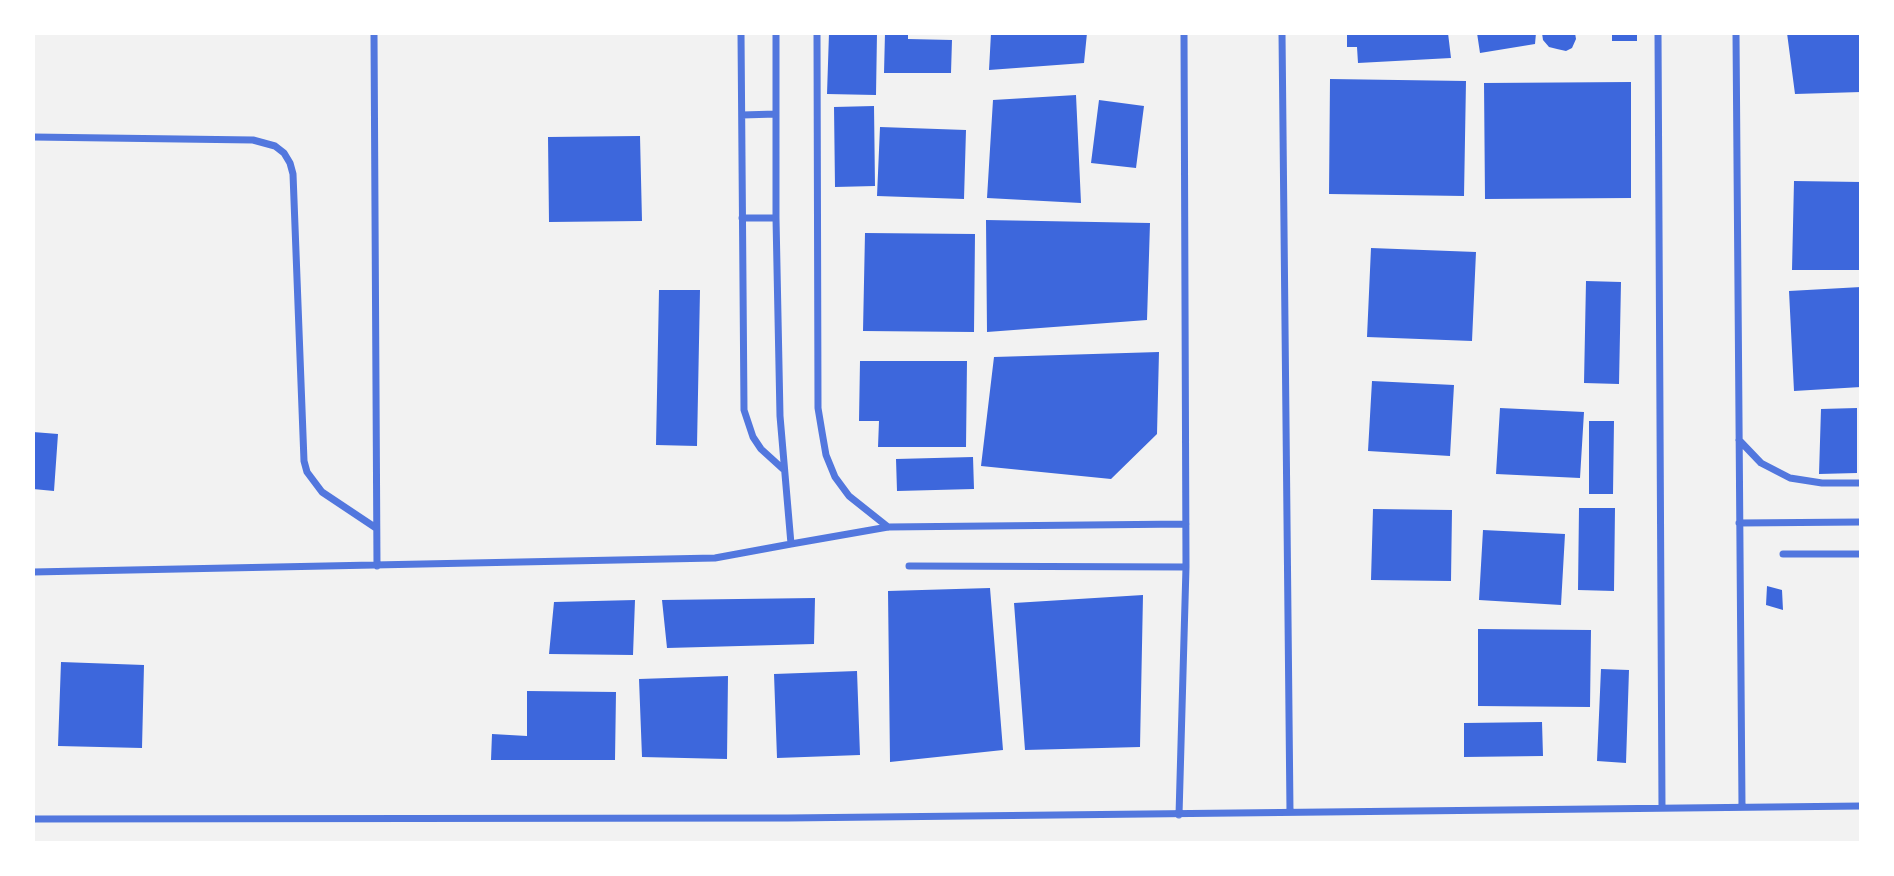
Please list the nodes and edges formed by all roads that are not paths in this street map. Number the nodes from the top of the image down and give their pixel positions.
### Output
1 (374, 33) edge
2 (741, 33) edge
3 (776, 33) edge
4 (817, 33) edge
5 (1184, 33) edge
6 (1282, 33) edge
7 (1658, 33) edge
8 (1736, 33) edge
9 (776, 114) junction
10 (742, 115) junction
11 (33, 137) edge
12 (743, 218) junction
13 (776, 218) junction
14 (1738, 439) junction
15 (783, 469) junction
16 (1861, 483) edge
17 (1861, 522) edge
18 (1739, 523) junction
19 (1186, 524) junction
20 (888, 527) junction
21 (376, 528) junction
22 (791, 544) junction
23 (1783, 554) dead end
24 (1861, 554) edge
25 (377, 566) junction
26 (909, 566) dead end
27 (1186, 567) junction
28 (33, 572) edge
29 (1861, 806) edge
30 (1742, 807) junction
31 (1662, 808) junction
32 (1290, 812) junction
33 (1179, 814) junction
34 (33, 819) edge

1 - 21 street
2 - 10 street
3 - 9 street
4 - 20 street
5 - 19 street
6 - 32 street
7 - 31 street
8 - 14 street
9 - 10 street
9 - 13 street
10 - 12 street
11 - 21 street
12 - 13 street
12 - 15 street
13 - 15 street
14 - 16 street
14 - 18 street
15 - 22 street
17 - 18 street
18 - 30 street
19 - 20 street
19 - 27 street
20 - 22 street
21 - 25 street
22 - 25 street
23 - 24 street
25 - 28 street
26 - 27 street
27 - 33 street
29 - 30 street
30 - 31 street
31 - 32 street
32 - 33 street
33 - 34 street

